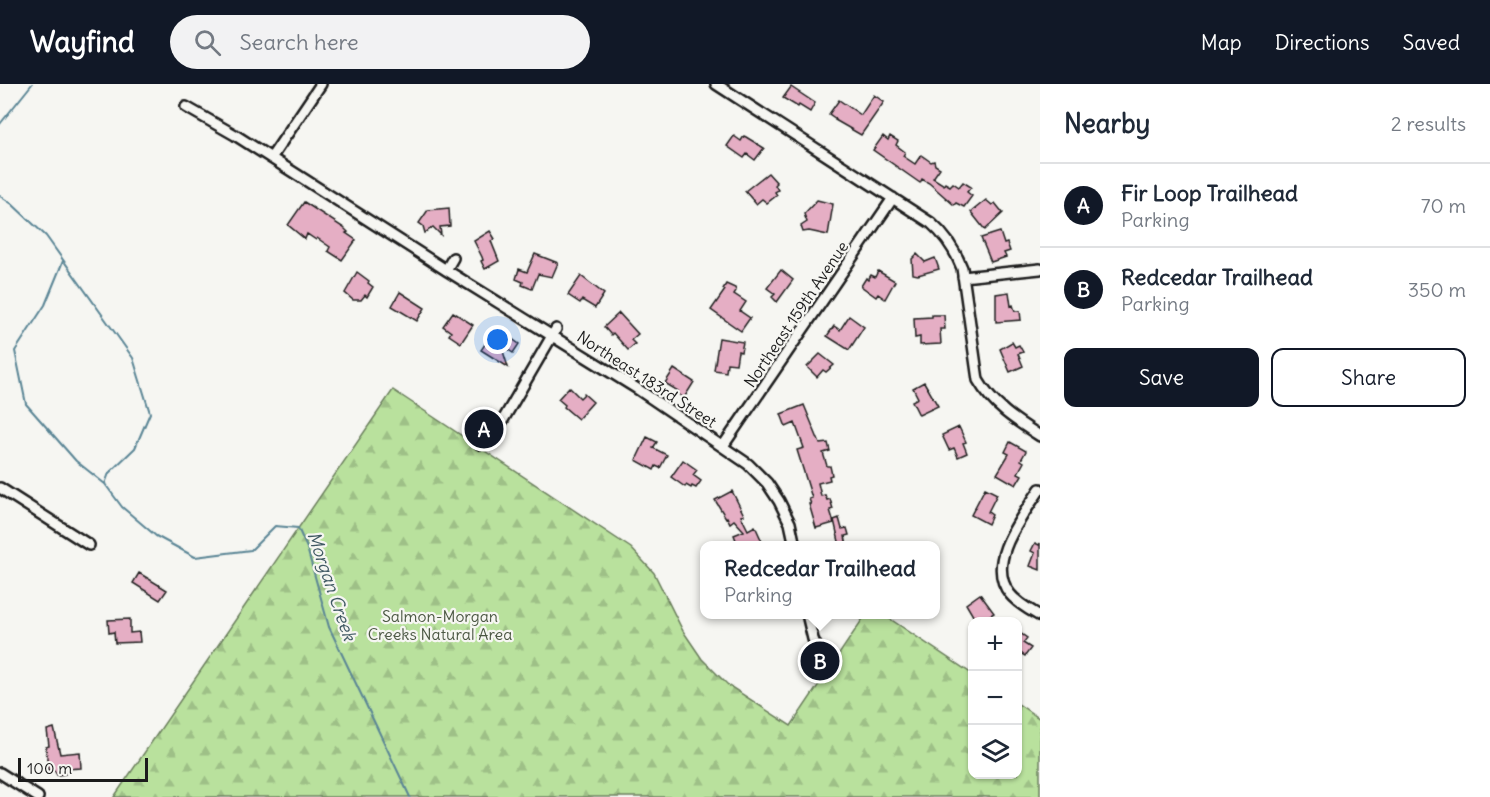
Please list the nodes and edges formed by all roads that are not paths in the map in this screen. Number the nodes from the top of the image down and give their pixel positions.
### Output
1 (321, 84) edge
2 (716, 84) edge
3 (728, 87) edge
4 (186, 107) dead end
5 (806, 142) junction
6 (799, 152) dead end
7 (271, 158) junction
8 (893, 198) junction
9 (453, 258) dead end
10 (1040, 269) edge
11 (446, 270) junction
12 (963, 277) junction
13 (554, 332) junction
14 (1040, 436) edge
15 (480, 444) dead end
16 (723, 447) junction
17 (0, 488) edge
18 (1040, 489) edge
19 (794, 541) edge
20 (89, 545) dead end
21 (1040, 616) edge
22 (808, 619) edge
23 (827, 670) dead end
24 (0, 773) edge
25 (38, 797) edge

1 - 7 street
2 - 3 street
3 - 5 street
4 - 7 street, Northeast 183rd Street
5 - 6 street
5 - 8 street
7 - 11 street, Northeast 183rd Street
8 - 12 street
8 - 16 street, Northeast 159th Avenue
9 - 11 street
10 - 12 street
11 - 13 street, Northeast 183rd Street
12 - 14 street
13 - 15 street
13 - 16 street, Northeast 183rd Street
16 - 19 street, Northeast 183rd Street
17 - 20 street
18 - 21 street
22 - 23 street
24 - 25 street

